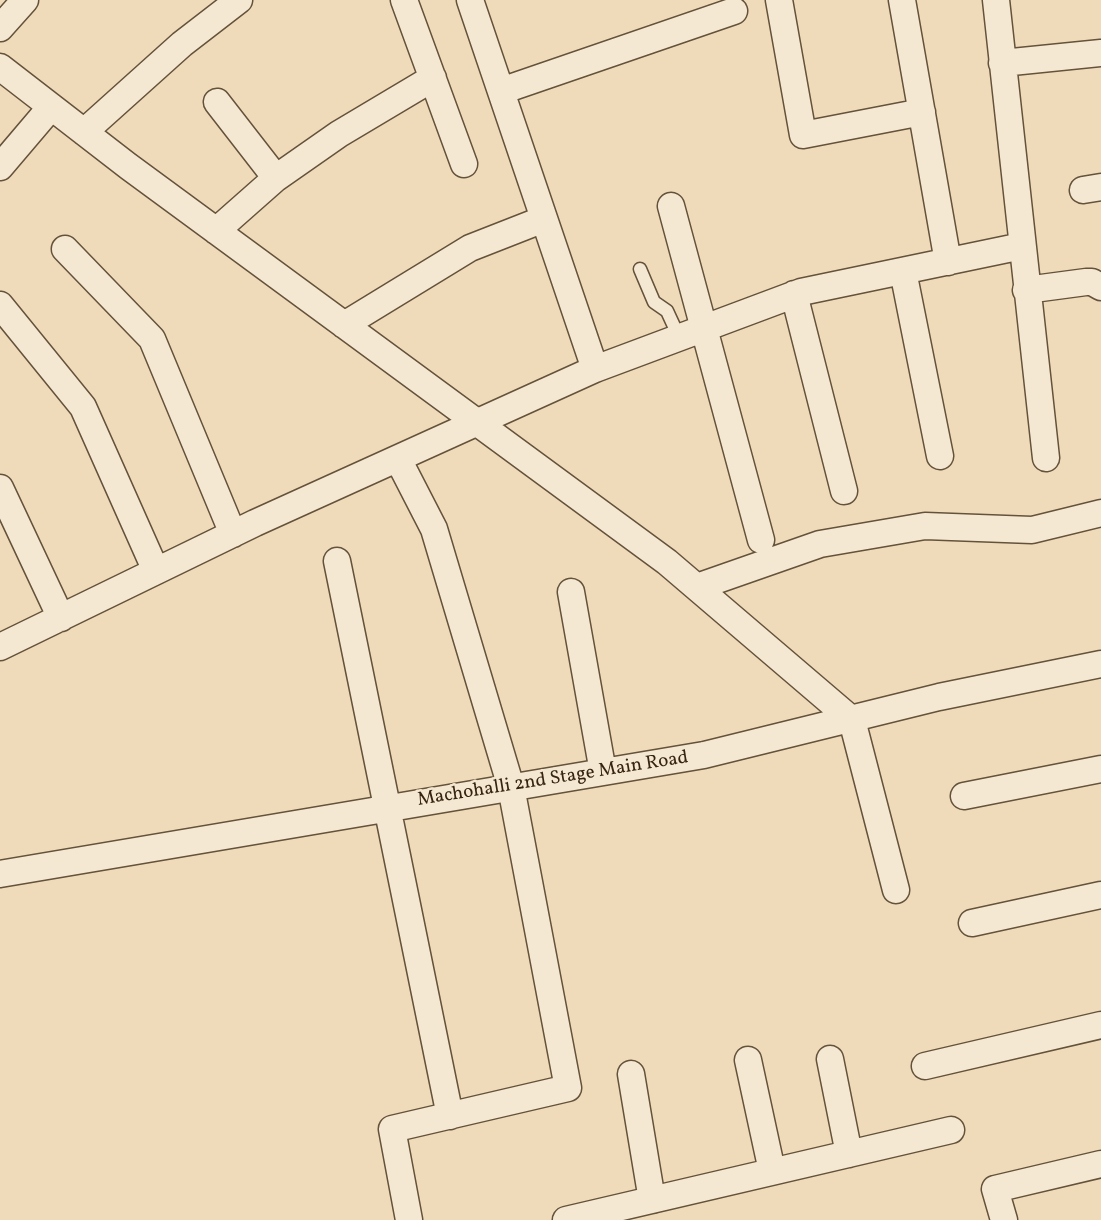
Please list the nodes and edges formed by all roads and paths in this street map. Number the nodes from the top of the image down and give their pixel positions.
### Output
1 (25, 0) edge
2 (239, 0) edge
3 (404, 0) edge
4 (470, 0) edge
5 (779, 0) edge
6 (902, 0) edge
7 (996, 0) edge
8 (734, 11) dead end
9 (0, 28) edge
10 (1101, 53) edge
11 (1002, 64) junction
12 (0, 67) edge
13 (433, 78) junction
14 (501, 91) junction
15 (217, 102) dead end
16 (51, 107) junction
17 (922, 112) junction
18 (84, 132) junction
19 (464, 164) dead end
20 (0, 167) edge
21 (276, 178) junction
22 (671, 206) dead end
23 (544, 219) junction
24 (216, 231) junction
25 (1022, 246) junction
26 (65, 249) dead end
27 (948, 262) junction
28 (640, 269) dead end
29 (903, 271) junction
30 (1101, 287) edge
31 (1026, 290) junction
32 (794, 294) junction
33 (0, 305) edge
34 (344, 325) junction
35 (692, 332) junction
36 (595, 369) junction
37 (478, 423) junction
38 (940, 456) dead end
39 (1046, 458) dead end
40 (398, 459) junction
41 (0, 488) edge
42 (844, 491) dead end
43 (1101, 513) edge
44 (233, 534) junction
45 (761, 540) dead end
46 (337, 561) dead end
47 (156, 571) junction
48 (697, 587) junction
49 (571, 593) dead end
50 (61, 618) junction
51 (0, 647) edge
52 (1101, 664) edge
53 (852, 720) junction
54 (1101, 769) edge
55 (603, 772) junction
56 (511, 787) junction
57 (964, 796) dead end
58 (388, 808) junction
59 (0, 874) edge
60 (896, 890) dead end
61 (1101, 895) edge
62 (972, 923) dead end
63 (1101, 1025) edge
64 (830, 1059) dead end
65 (748, 1060) dead end
66 (925, 1066) dead end
67 (631, 1074) dead end
68 (450, 1116) junction
69 (951, 1130) dead end
70 (849, 1154) junction
71 (1101, 1164) edge
72 (772, 1171) junction
73 (652, 1200) junction
74 (409, 1220) edge
75 (566, 1220) edge
76 (1004, 1220) edge

1 - 9 street
2 - 18 street
3 - 13 street
4 - 14 street
5 - 17 street
6 - 17 street
7 - 11 street
8 - 14 street
10 - 11 street
11 - 25 street
12 - 16 street
13 - 19 street
13 - 21 street
14 - 23 street
15 - 21 street
16 - 18 street
16 - 20 street
17 - 27 street
18 - 24 street
21 - 24 street
22 - 35 street
23 - 34 street
23 - 36 street
24 - 34 street
25 - 27 street
25 - 31 street
26 - 44 street
27 - 29 street
28 - 35 lane
29 - 32 street
29 - 38 street
30 - 31 street
31 - 39 street
32 - 35 street
32 - 42 street
33 - 47 street
34 - 37 street
35 - 36 street
35 - 45 street
36 - 37 street
37 - 40 street
37 - 48 street
40 - 44 street
40 - 56 street
41 - 50 street
43 - 48 street
44 - 47 street
46 - 58 street
47 - 50 street
48 - 53 street
49 - 55 street
50 - 51 street
52 - 53 street, Machohalli 2nd Stage Main Road
53 - 55 street, Machohalli 2nd Stage Main Road
53 - 60 street
54 - 57 street
55 - 56 street, Machohalli 2nd Stage Main Road
56 - 58 street, Machohalli 2nd Stage Main Road
56 - 68 street
58 - 59 street, Machohalli 2nd Stage Main Road
58 - 68 street
61 - 62 street
63 - 66 street
64 - 70 street
65 - 72 street
67 - 73 street
68 - 74 street
69 - 70 street
70 - 72 street
71 - 76 street
72 - 73 street
73 - 75 street

